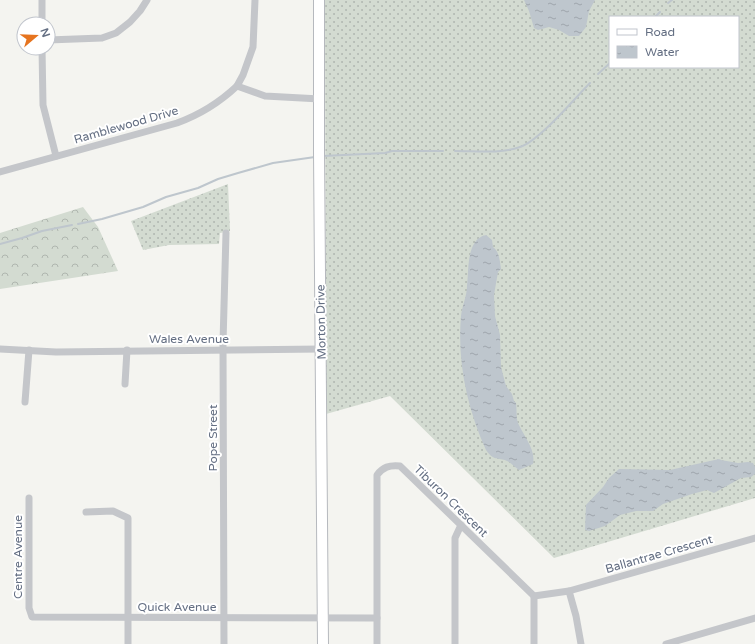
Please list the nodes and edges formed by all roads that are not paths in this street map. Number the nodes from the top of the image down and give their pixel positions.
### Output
1 (42, 0) edge
2 (147, 0) edge
3 (255, 0) edge
4 (319, 0) edge
5 (42, 16) edge
6 (56, 40) edge
7 (42, 56) edge
8 (237, 86) junction
9 (320, 99) junction
10 (56, 156) junction
11 (0, 172) edge
12 (226, 233) dead end
13 (0, 349) edge
14 (321, 349) junction
15 (29, 350) junction
16 (127, 350) junction
17 (224, 350) junction
18 (125, 384) dead end
19 (25, 402) dead end
20 (30, 498) dead end
21 (86, 512) dead end
22 (461, 525) junction
23 (755, 538) edge
24 (569, 592) junction
25 (534, 596) junction
26 (32, 617) joint
27 (224, 617) junction
28 (323, 617) junction
29 (128, 618) junction
30 (377, 618) junction
31 (755, 618) edge
32 (128, 644) edge
33 (224, 644) edge
34 (323, 644) edge
35 (377, 644) edge
36 (455, 644) edge
37 (534, 644) edge
38 (581, 644) edge
39 (666, 644) edge

1 - 5 street
2 - 6 street
3 - 8 street
4 - 9 street, Morton Drive
7 - 10 street
8 - 9 street
8 - 10 street, Ramblewood Drive
9 - 14 street, Morton Drive
10 - 11 street, Ramblewood Drive
12 - 17 street, Pope Street
13 - 15 street, Wales Avenue
14 - 17 street, Wales Avenue
14 - 28 street, Morton Drive
15 - 16 street, Wales Avenue
15 - 19 street
16 - 17 street, Wales Avenue
16 - 18 street
17 - 27 street, Pope Street
20 - 26 street, Centre Avenue
21 - 29 street
22 - 25 street, Tiburon Crescent
22 - 30 street, Tiburon Crescent
22 - 36 street
23 - 24 street, Ballantrae Crescent
24 - 25 street
24 - 38 street
25 - 37 street
26 - 29 street, Quick Avenue
27 - 28 street, Quick Avenue
27 - 29 street, Quick Avenue
27 - 33 street, Pope Street
28 - 30 street, Quick Avenue
28 - 34 street, Morton Drive
29 - 32 street
30 - 35 street, Tiburon Crescent
31 - 39 street

